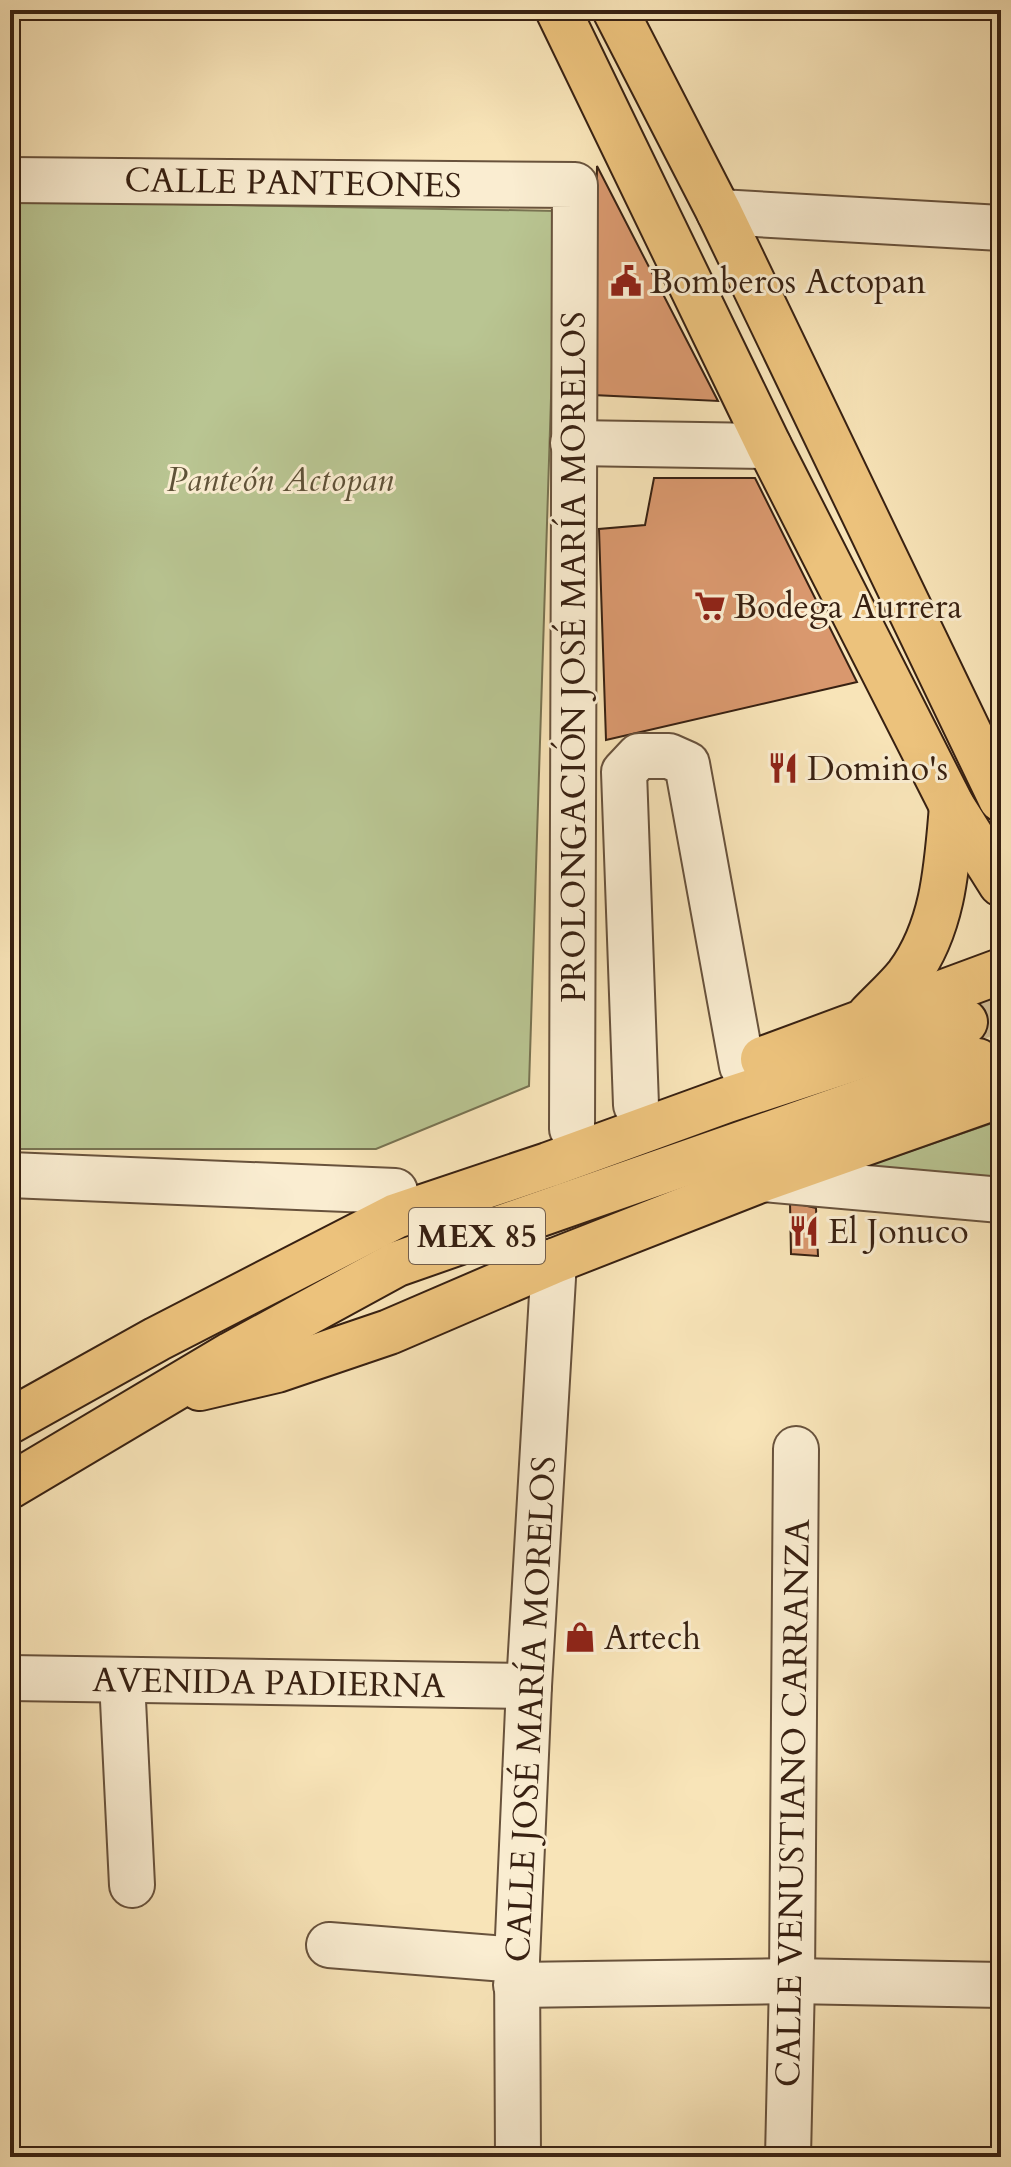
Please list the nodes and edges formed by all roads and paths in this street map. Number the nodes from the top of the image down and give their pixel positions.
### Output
1 (558, 10) edge
2 (615, 10) edge
3 (609, 120) junction
4 (10, 180) edge
5 (575, 185) joint
6 (719, 212) junction
7 (1001, 228) edge
8 (573, 443) junction
9 (769, 446) junction
10 (1001, 799) edge
11 (952, 806) junction
12 (1001, 884) edge
13 (1001, 971) edge
14 (924, 999) junction
15 (863, 1022) junction
16 (982, 1059) edge
17 (742, 1066) junction
18 (636, 1105) junction
19 (956, 1110) junction
20 (572, 1129) junction
21 (10, 1175) edge
22 (763, 1179) junction
23 (395, 1191) junction
24 (1001, 1200) edge
25 (554, 1261) junction
26 (157, 1339) junction
27 (157, 1399) junction
28 (10, 1421) edge
29 (796, 1449) dead end
30 (10, 1486) edge
31 (10, 1678) edge
32 (122, 1680) junction
33 (529, 1686) junction
34 (132, 1885) dead end
35 (329, 1945) dead end
36 (517, 1973) junction
37 (792, 1981) junction
38 (1001, 1985) edge
39 (518, 2157) edge
40 (788, 2157) edge

1 - 3 main road
2 - 6 main road
3 - 6 main road
3 - 9 main road
4 - 5 street, CALLE PANTEONES
5 - 8 street, PROLONGACIÓN JOSÉ MARÍA MORELOS
6 - 7 street
6 - 10 main road
8 - 9 street
8 - 20 street, PROLONGACIÓN JOSÉ MARÍA MORELOS
9 - 11 main road
11 - 12 main road
11 - 15 main road
13 - 14 main road
14 - 15 main road
14 - 19 main road
15 - 17 main road
16 - 19 main road
16 - 26 main road, MEX 85
16 - 27 main road, MEX 85
17 - 18 main road
17 - 18 street
18 - 20 main road
19 - 22 main road
20 - 23 main road
21 - 23 street
22 - 24 street
22 - 25 main road
23 - 26 main road
25 - 27 main road
25 - 33 street, CALLE JOSÉ MARÍA MORELOS
26 - 28 main road, MEX 85
27 - 30 main road, MEX 85
29 - 37 street, CALLE VENUSTIANO CARRANZA
31 - 32 street, AVENIDA PADIERNA
32 - 33 street, AVENIDA PADIERNA
32 - 34 street
33 - 36 street, CALLE JOSÉ MARÍA MORELOS
35 - 36 street
36 - 37 street
36 - 39 street, CALLE JOSÉ MARÍA MORELOS
37 - 38 street
37 - 40 street, CALLE VENUSTIANO CARRANZA

